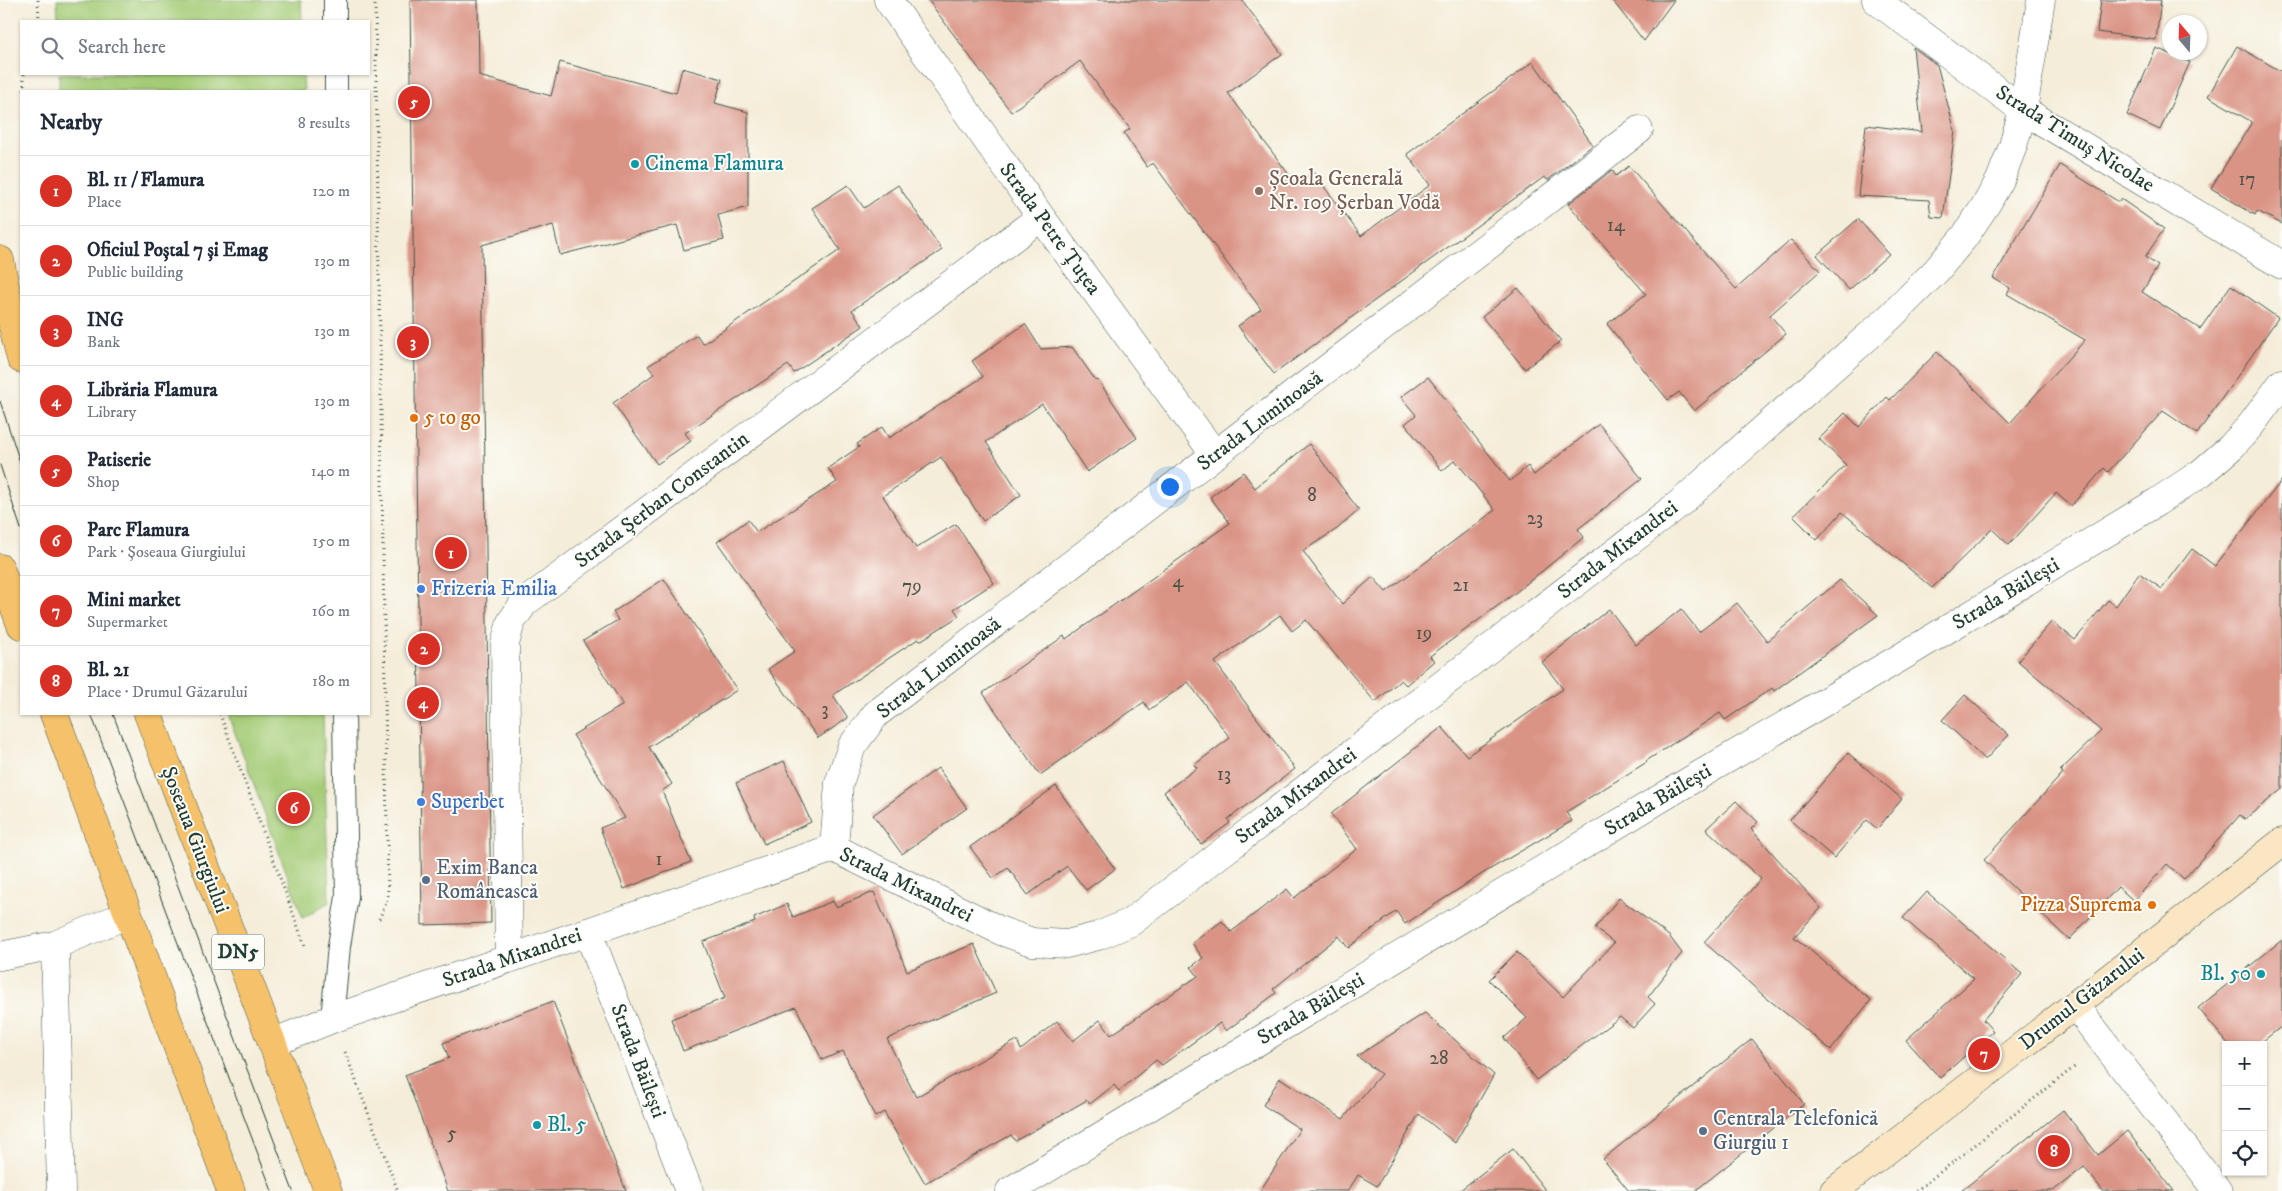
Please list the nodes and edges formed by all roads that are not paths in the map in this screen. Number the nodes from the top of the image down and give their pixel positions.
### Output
1 (335, 0) edge
2 (888, 0) edge
3 (1876, 0) edge
4 (2041, 0) edge
5 (335, 20) edge
6 (336, 75) edge
7 (336, 90) edge
8 (2023, 110) junction
9 (1639, 130) dead end
10 (1041, 217) junction
11 (0, 260) edge
12 (2282, 265) edge
13 (20, 354) edge
14 (2282, 383) edge
15 (1216, 455) junction
16 (0, 568) edge
17 (20, 622) edge
18 (54, 715) edge
19 (148, 715) edge
20 (344, 715) edge
21 (2282, 842) edge
22 (834, 848) junction
23 (128, 914) junction
24 (588, 932) junction
25 (55, 945) junction
26 (0, 956) edge
27 (509, 959) junction
28 (2075, 1005) junction
29 (332, 1019) junction
30 (272, 1043) junction
31 (61, 1191) edge
32 (231, 1191) edge
33 (328, 1191) edge
34 (689, 1191) edge
35 (1010, 1191) edge
36 (1834, 1191) edge
37 (2218, 1191) edge

1 - 5 lane
2 - 10 street, Strada Petre Țuțea
3 - 8 street, Strada Timuș Nicolae
4 - 8 street, Strada Mixandrei
6 - 7 lane
8 - 12 street, Strada Timuș Nicolae
8 - 22 street, Strada Mixandrei
9 - 15 street, Strada Luminoasă
10 - 15 street, Strada Petre Țuțea
10 - 27 street, Strada Șerban Constantin
11 - 13 main road
14 - 35 street, Strada Băilești
15 - 22 street, Strada Luminoasă
16 - 17 main road
18 - 23 main road
19 - 30 main road, Șoseaua Giurgiului / DN5
20 - 29 lane
21 - 28 street, Drumul Găzarului
22 - 24 street, Strada Mixandrei
23 - 25 street
23 - 32 main road
24 - 27 street, Strada Mixandrei
24 - 34 street, Strada Băilești
25 - 26 street
25 - 31 street
27 - 29 street, Strada Mixandrei
28 - 36 street, Drumul Găzarului
28 - 37 street
29 - 30 street, Strada Mixandrei
30 - 33 main road, Șoseaua Giurgiului / DN5

